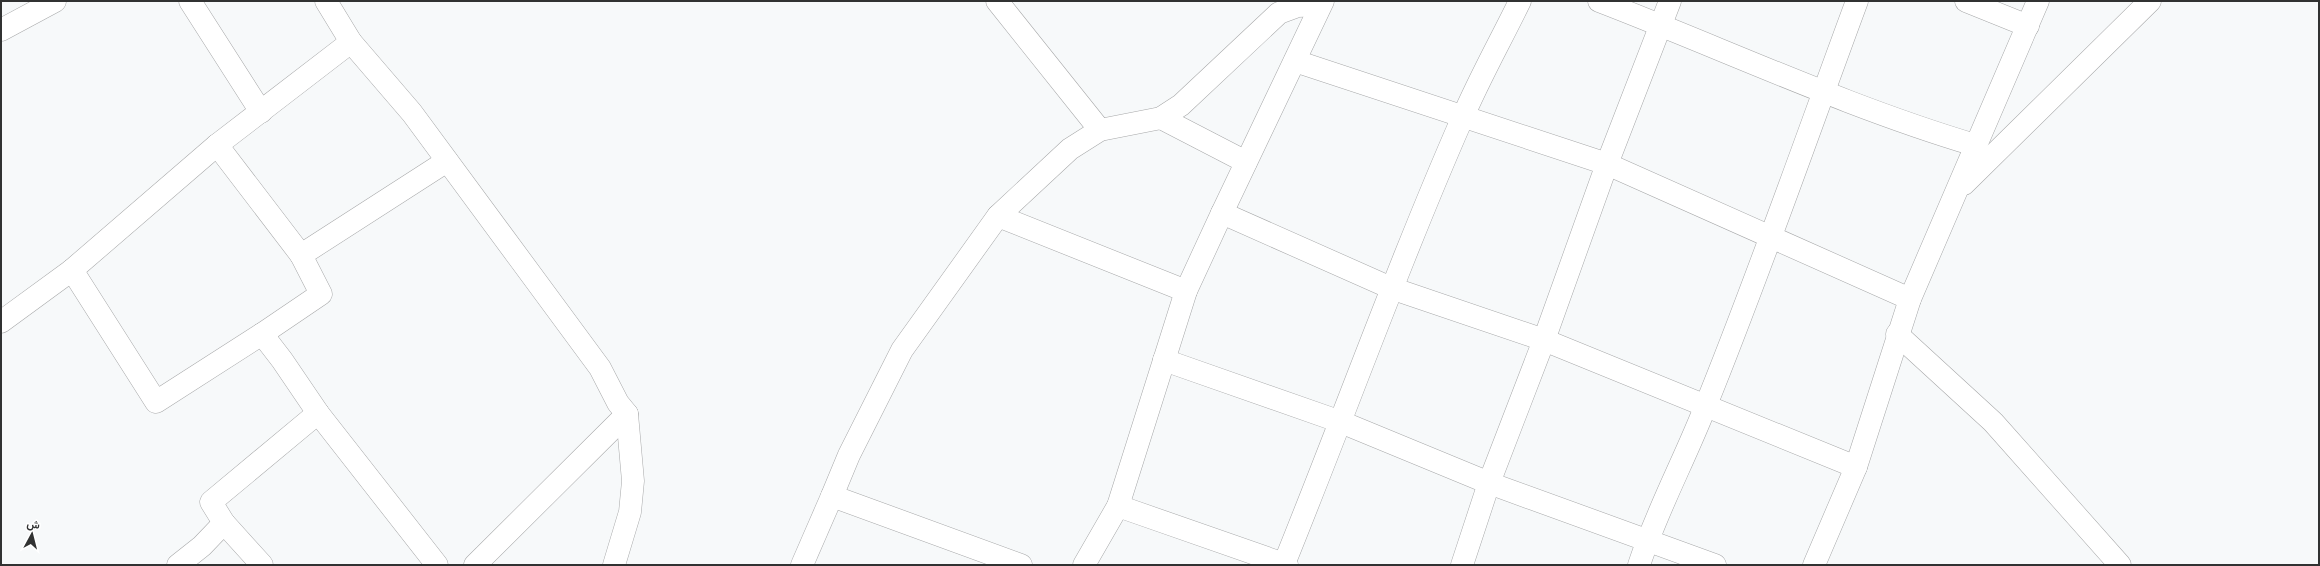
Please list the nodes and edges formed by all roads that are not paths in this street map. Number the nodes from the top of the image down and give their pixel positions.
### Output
1 (55, 1) edge
2 (190, 1) edge
3 (326, 1) edge
4 (997, 1) edge
5 (1520, 1) edge
6 (1599, 1) edge
7 (1670, 1) edge
8 (1857, 1) edge
9 (1966, 1) edge
10 (2038, 1) edge
11 (2150, 1) edge
12 (1322, 3) edge
13 (1660, 24) junction
14 (2028, 26) junction
15 (1, 30) edge
16 (351, 42) junction
17 (1295, 62) junction
18 (1824, 91) junction
19 (261, 112) junction
20 (1161, 118) junction
21 (1462, 118) junction
22 (1100, 130) junction
23 (217, 145) junction
24 (1975, 145) junction
25 (447, 161) junction
26 (1246, 162) junction
27 (1607, 164) junction
28 (1957, 191) junction
29 (1222, 213) junction
30 (998, 216) junction
31 (1772, 236) junction
32 (301, 255) junction
33 (72, 270) junction
34 (1391, 288) junction
35 (1186, 291) junction
36 (1910, 299) junction
37 (1, 322) edge
38 (262, 334) junction
39 (1897, 334) junction
40 (1544, 340) junction
41 (1164, 360) junction
42 (1706, 407) junction
43 (318, 413) junction
44 (627, 414) junction
45 (1341, 422) junction
46 (1856, 467) junction
47 (1489, 482) junction
48 (832, 496) junction
49 (1118, 506) junction
50 (224, 523) junction
51 (1647, 541) junction
52 (1285, 564) edge
53 (178, 565) edge
54 (262, 565) edge
55 (437, 565) edge
56 (475, 565) edge
57 (614, 565) edge
58 (802, 565) edge
59 (1021, 565) edge
60 (1084, 565) edge
61 (1462, 565) edge
62 (1639, 565) edge
63 (1714, 565) edge
64 (1814, 565) edge
65 (2120, 565) edge

1 - 15 street
2 - 19 street
3 - 16 street
4 - 22 street
5 - 21 street
6 - 13 street
7 - 13 street
8 - 18 street
9 - 14 street
10 - 14 street
11 - 28 street
12 - 17 street
12 - 20 street
13 - 18 street
13 - 27 street
14 - 24 street
16 - 19 street
16 - 25 street
17 - 21 street
17 - 26 street
18 - 24 street
18 - 31 street
19 - 23 street
20 - 22 street
20 - 26 street
21 - 27 street
21 - 34 street
22 - 30 street
23 - 32 street
23 - 33 street
24 - 28 street
25 - 32 street
25 - 44 street
26 - 29 street
27 - 31 street
27 - 40 street
28 - 36 street
29 - 34 street
29 - 35 street
30 - 35 street
30 - 48 street
31 - 36 street
31 - 42 street
32 - 38 street
33 - 37 street
33 - 38 street
34 - 40 street
34 - 45 street
35 - 41 street
36 - 39 street
38 - 43 street
39 - 46 street
39 - 65 street
40 - 42 street
40 - 47 street
41 - 45 street
41 - 49 street
42 - 46 street
42 - 51 street
43 - 50 street
43 - 55 street
44 - 56 street
44 - 57 street
45 - 47 street
45 - 52 street
46 - 64 street
47 - 51 street
47 - 61 street
48 - 58 street
48 - 59 street
49 - 52 street
49 - 60 street
50 - 53 street
50 - 54 street
51 - 62 street
51 - 63 street

